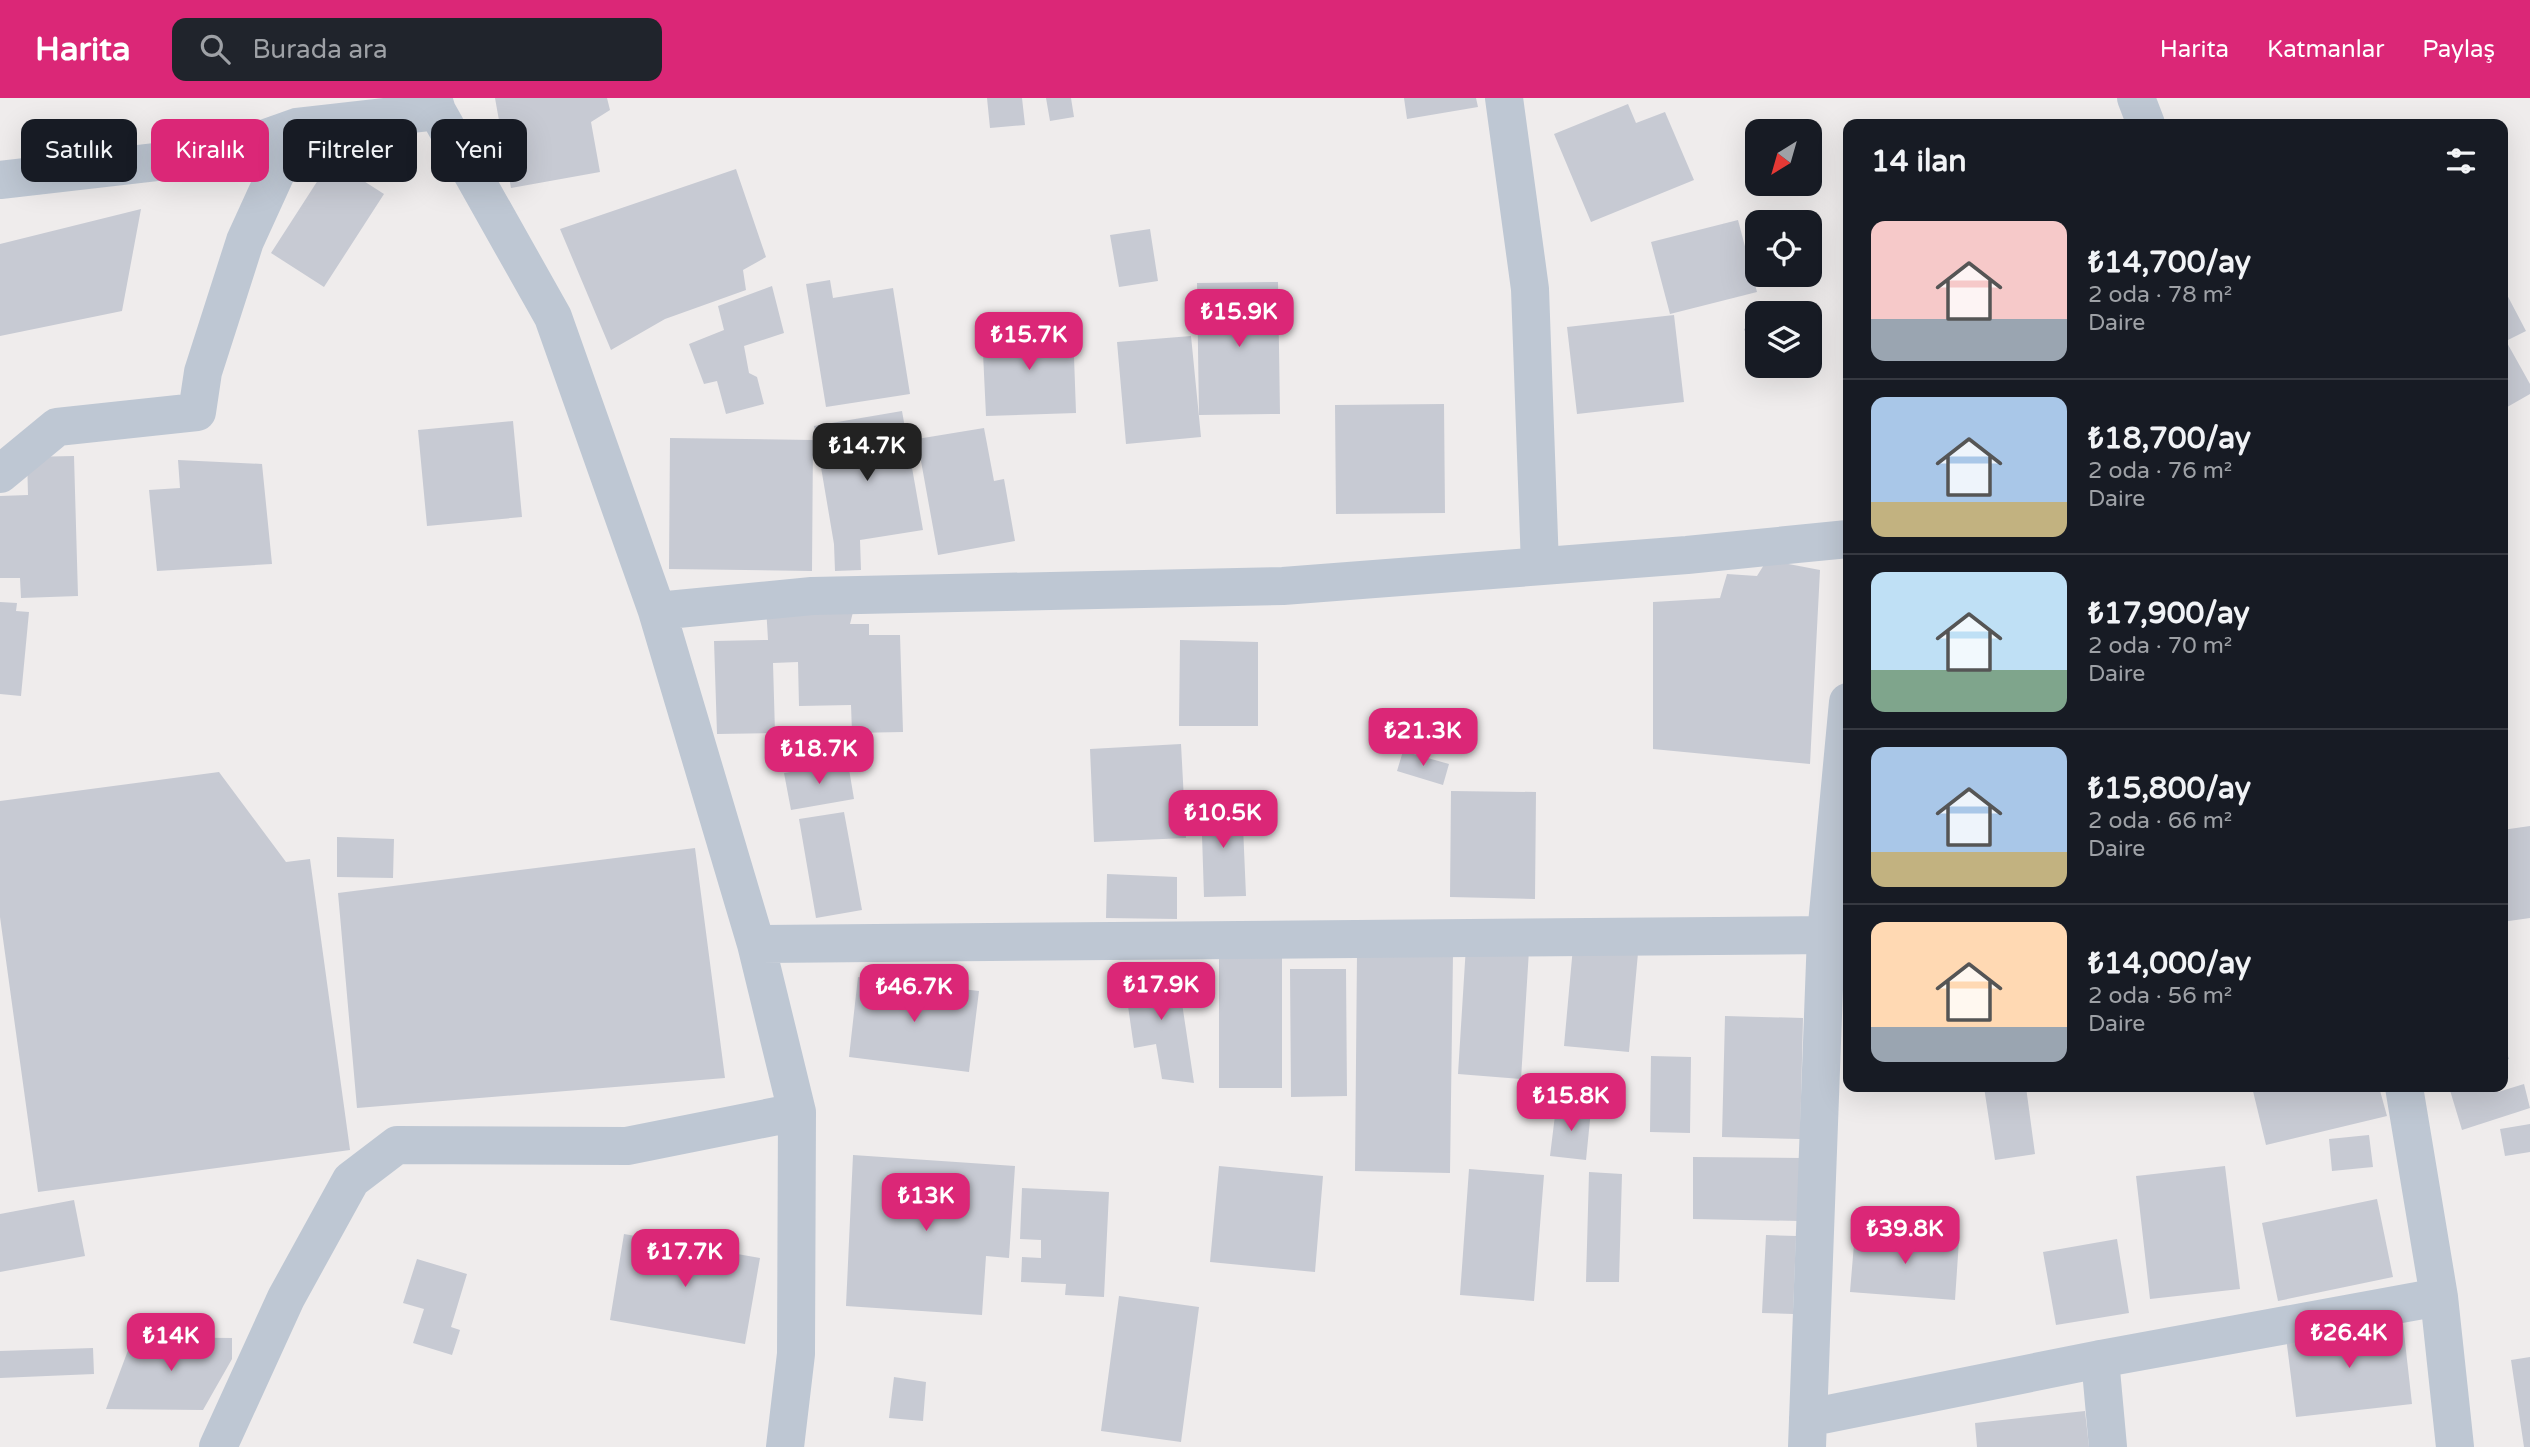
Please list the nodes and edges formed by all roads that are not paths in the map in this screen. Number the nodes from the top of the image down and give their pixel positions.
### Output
1 (1504, 98) edge
2 (2136, 98) edge
3 (435, 104) edge
4 (345, 119) edge
5 (2144, 119) edge
6 (283, 132) edge
7 (283, 158) edge
8 (0, 180) edge
9 (0, 474) edge
10 (1843, 540) edge
11 (1540, 566) junction
12 (657, 611) junction
13 (1843, 755) edge
14 (1826, 935) junction
15 (756, 944) junction
16 (2405, 1092) edge
17 (797, 1112) junction
18 (2439, 1297) junction
19 (2099, 1359) junction
20 (1807, 1433) edge
21 (218, 1447) edge
22 (785, 1447) edge
23 (2108, 1447) edge
24 (2455, 1447) edge

1 - 11 street
2 - 5 street
3 - 4 street
3 - 12 street
6 - 8 street
7 - 9 street
10 - 11 street
11 - 12 street
12 - 15 street
13 - 14 street
14 - 15 street
14 - 20 street
15 - 17 street
16 - 18 street
17 - 21 street
17 - 22 street
18 - 19 street
18 - 24 street
19 - 20 street
19 - 23 street

